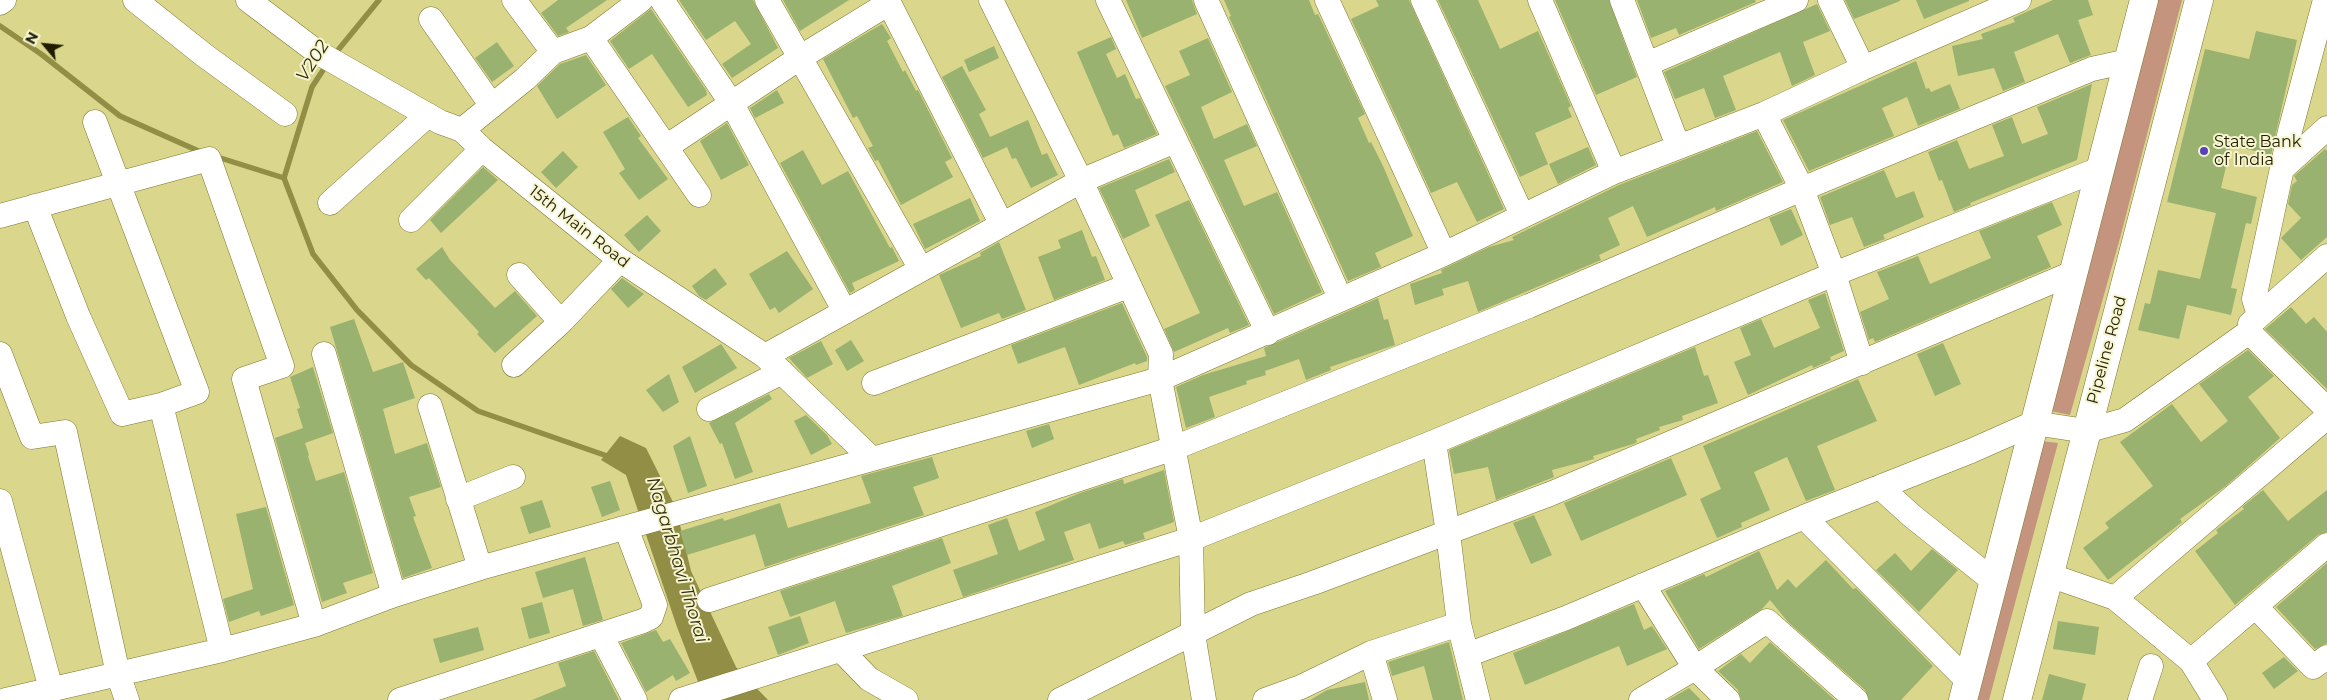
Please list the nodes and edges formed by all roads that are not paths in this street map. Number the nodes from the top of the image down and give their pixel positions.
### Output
1 (4, 0) edge
2 (135, 0) edge
3 (248, 0) edge
4 (514, 0) edge
5 (641, 0) edge
6 (662, 0) edge
7 (767, 0) edge
8 (991, 0) edge
9 (1108, 0) edge
10 (1206, 0) edge
11 (1327, 0) edge
12 (1423, 0) edge
13 (1540, 0) edge
14 (1622, 0) edge
15 (1796, 0) edge
16 (1830, 0) edge
17 (2019, 0) edge
18 (2144, 0) edge
19 (2199, 0) edge
20 (2325, 0) edge
21 (889, 1) edge
22 (0, 4) edge
23 (616, 7) edge
24 (432, 19) dead end
25 (591, 38) junction
26 (553, 52) junction
27 (801, 57) junction
28 (2128, 61) junction
29 (1647, 64) junction
30 (1862, 68) junction
31 (732, 104) junction
32 (492, 106) junction
33 (285, 114) dead end
34 (1764, 114) junction
35 (428, 115) junction
36 (95, 122) dead end
37 (2327, 128) edge
38 (462, 130) junction
39 (1175, 141) junction
40 (1678, 146) junction
41 (666, 147) junction
42 (482, 149) junction
43 (2284, 167) junction
44 (2102, 168) junction
45 (1614, 172) junction
46 (1081, 182) junction
47 (118, 183) junction
48 (1802, 189) junction
49 (699, 195) dead end
50 (330, 203) dead end
51 (35, 206) junction
52 (3, 210) edge
53 (1522, 215) junction
54 (411, 220) dead end
55 (1002, 225) junction
56 (1444, 254) junction
57 (2327, 256) edge
58 (620, 260) junction
59 (921, 268) junction
60 (2075, 272) junction
61 (1834, 274) junction
62 (519, 275) dead end
63 (1128, 286) junction
64 (1340, 298) junction
65 (845, 312) junction
66 (561, 322) junction
67 (2254, 324) junction
68 (1268, 333) junction
69 (0, 354) edge
70 (324, 354) dead end
71 (765, 356) junction
72 (1862, 363) junction
73 (514, 365) dead end
74 (782, 372) junction
75 (1160, 378) junction
76 (874, 383) dead end
77 (161, 405) junction
78 (430, 406) dead end
79 (709, 409) dead end
80 (2327, 409) edge
81 (2327, 417) edge
82 (2034, 423) junction
83 (2086, 431) junction
84 (1434, 442) junction
85 (1174, 448) junction
86 (872, 458) junction
87 (513, 477) dead end
88 (1880, 487) junction
89 (458, 499) junction
90 (0, 501) edge
91 (1804, 517) junction
92 (632, 527) junction
93 (1448, 533) junction
94 (1191, 539) junction
95 (2327, 545) edge
96 (480, 568) junction
97 (2049, 575) junction
98 (1995, 582) junction
99 (1644, 585) junction
100 (394, 596) junction
101 (2115, 598) junction
102 (709, 600) dead end
103 (2256, 607) junction
104 (314, 624) junction
105 (1459, 624) junction
106 (1193, 634) junction
107 (601, 635) junction
108 (222, 650) junction
109 (841, 650) junction
110 (1371, 653) junction
111 (1467, 655) junction
112 (2327, 657) edge
113 (2191, 660) junction
114 (2151, 666) dead end
115 (1694, 668) junction
116 (118, 674) junction
117 (51, 689) junction
118 (1965, 690) edge
119 (1303, 693) edge
120 (685, 698) edge
121 (6, 700) edge
122 (127, 700) edge
123 (400, 700) edge
124 (635, 700) edge
125 (906, 700) edge
126 (1060, 700) edge
127 (1204, 700) edge
128 (1265, 700) edge
129 (1385, 700) edge
130 (1478, 700) edge
131 (1641, 700) edge
132 (1728, 700) edge
133 (1856, 700) edge
134 (2017, 700) edge
135 (2140, 700) edge
136 (2215, 700) edge

1 - 22 street
2 - 33 street
3 - 35 street, 15th Main Road
4 - 26 street
5 - 23 street
6 - 31 street
7 - 27 street
8 - 46 street
9 - 39 street
10 - 64 street
11 - 56 street
12 - 53 street
13 - 45 street
14 - 29 street
15 - 29 street
16 - 30 street
17 - 30 street
18 - 28 main road
19 - 83 main road, Pipeline Road
20 - 43 street
21 - 27 street
21 - 55 street
23 - 25 street
24 - 32 street
25 - 26 street
25 - 41 street
26 - 32 street
27 - 31 street
27 - 59 street
28 - 44 main road
28 - 48 street
29 - 40 street
30 - 34 street
31 - 41 street
31 - 65 street
32 - 38 street
34 - 40 street
34 - 48 street
35 - 38 street, 15th Main Road
35 - 50 street
36 - 47 street
37 - 43 street
38 - 42 street, 15th Main Road
39 - 46 street
39 - 68 street
40 - 45 street
41 - 49 street
42 - 54 street
42 - 58 street, 15th Main Road
43 - 67 street
44 - 60 main road
44 - 61 street
45 - 53 street
46 - 55 street
46 - 63 street
47 - 51 street
47 - 77 street
47 - 104 street
48 - 61 street
48 - 85 street
51 - 52 street
51 - 77 street
53 - 56 street
55 - 59 street
56 - 64 street
57 - 67 street
58 - 66 street
58 - 71 street, 15th Main Road
59 - 65 street
60 - 72 street
60 - 82 main road
61 - 72 street
61 - 84 street
62 - 66 street
63 - 75 street
63 - 76 street
64 - 68 street
65 - 71 street
66 - 73 street
67 - 80 street
67 - 83 street
68 - 75 street
69 - 116 street
70 - 100 street
71 - 74 street, 15th Main Road
72 - 93 street
74 - 79 street
74 - 86 street, 15th Main Road
75 - 85 street
75 - 86 street
77 - 108 street
78 - 89 street
81 - 101 street
82 - 83 street
82 - 88 street
82 - 98 main road
83 - 97 main road, Pipeline Road
84 - 93 street
84 - 94 street
85 - 94 street
85 - 102 street
86 - 92 street
87 - 89 street
88 - 91 street
88 - 98 street
89 - 96 street
90 - 117 street
91 - 99 street
91 - 118 street
92 - 96 street
92 - 107 street
93 - 105 street
93 - 106 street
94 - 106 street
94 - 109 street
95 - 103 street
96 - 100 street
97 - 101 street
97 - 134 main road, Pipeline Road
98 - 118 main road
99 - 111 street
99 - 115 street
100 - 104 street
101 - 113 street
103 - 112 street
103 - 113 street
104 - 108 street
105 - 110 street
105 - 111 street
106 - 126 street
106 - 127 street
107 - 123 street
107 - 124 street
108 - 116 street
109 - 120 street
109 - 125 street
110 - 119 street
110 - 129 street
111 - 130 street
113 - 136 street
114 - 135 street
115 - 131 street
115 - 132 street
115 - 133 street
116 - 117 street
116 - 122 street
117 - 121 street
119 - 128 street

